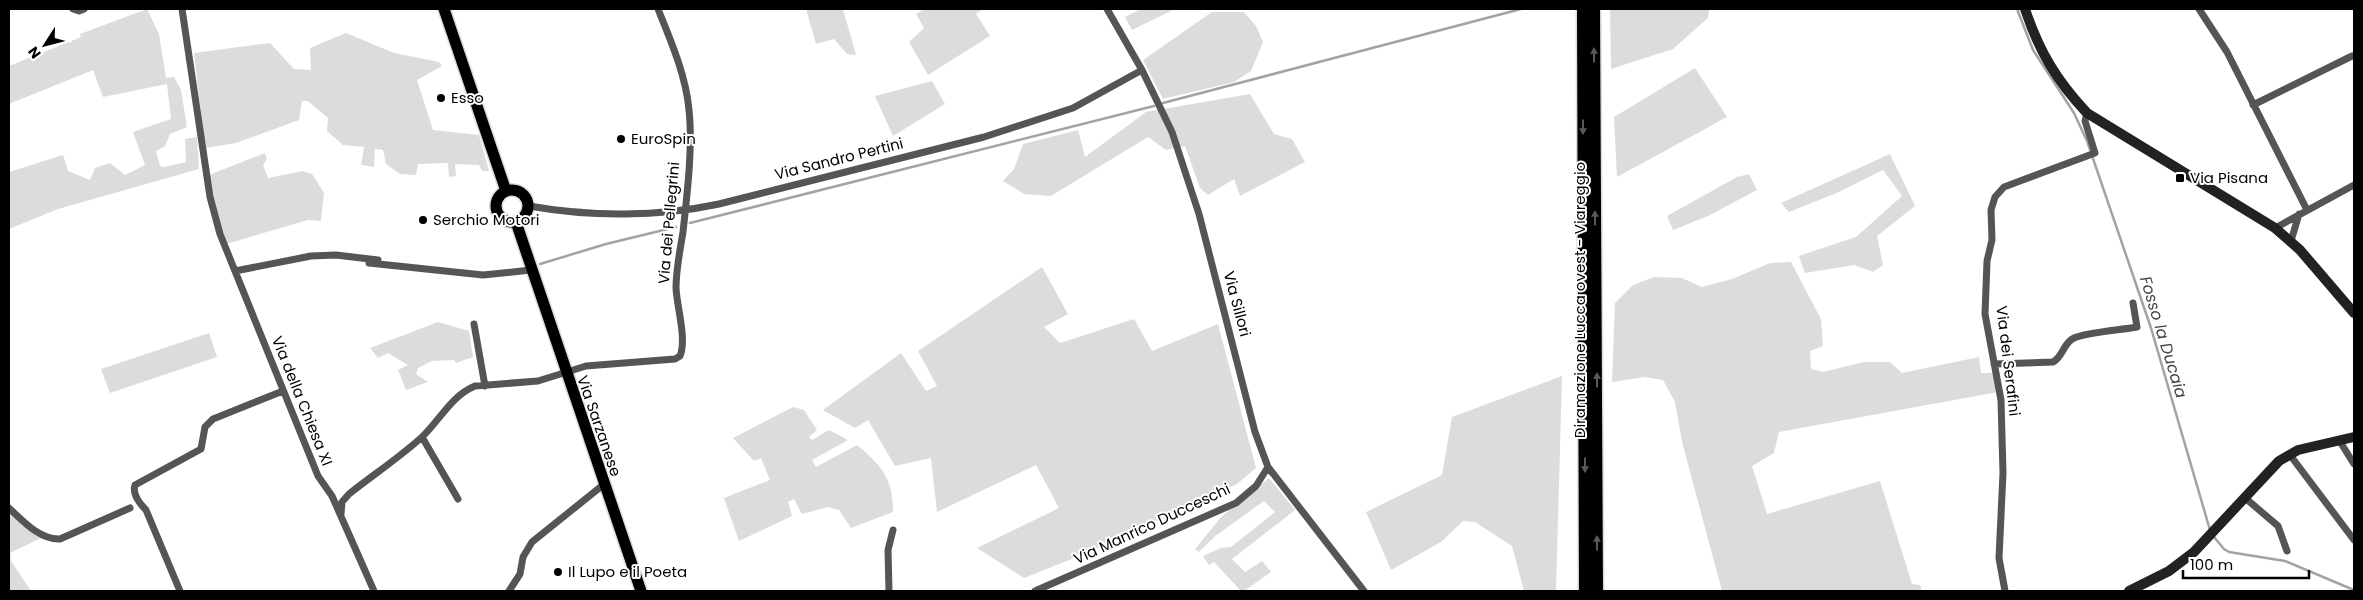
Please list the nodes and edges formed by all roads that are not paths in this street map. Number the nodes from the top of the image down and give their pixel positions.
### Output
1 (73, 9) edge
2 (84, 9) edge
3 (182, 9) edge
4 (444, 9) edge
5 (658, 9) edge
6 (1107, 9) edge
7 (1583, 9) edge
8 (1594, 9) edge
9 (2025, 9) edge
10 (2199, 9) edge
11 (2352, 56) dead end
12 (1142, 70) junction
13 (2253, 105) junction
14 (2087, 113) junction
15 (2354, 185) edge
16 (506, 191) junction
17 (529, 206) junction
18 (2306, 210) junction
19 (684, 211) junction
20 (2299, 214) junction
21 (516, 222) junction
22 (2275, 228) junction
23 (2291, 241) junction
24 (381, 260) dead end
25 (369, 264) dead end
26 (531, 270) junction
27 (235, 271) junction
28 (2133, 303) dead end
29 (2354, 313) edge
30 (474, 324) dead end
31 (1994, 364) junction
32 (565, 372) junction
33 (485, 386) junction
34 (282, 391) junction
35 (422, 437) junction
36 (2354, 437) edge
37 (2339, 440) junction
38 (2290, 455) junction
39 (2354, 464) edge
40 (1268, 467) junction
41 (604, 485) junction
42 (2244, 497) junction
43 (458, 499) dead end
44 (9, 508) edge
45 (130, 508) dead end
46 (341, 514) junction
47 (892, 530) dead end
48 (2354, 540) edge
49 (2287, 551) dead end
50 (180, 591) edge
51 (374, 591) edge
52 (509, 591) edge
53 (641, 591) edge
54 (889, 591) edge
55 (1035, 591) edge
56 (1364, 591) edge
57 (1585, 591) edge
58 (1597, 591) edge
59 (2005, 591) edge
60 (2129, 591) edge

1 - 2 street
3 - 27 street, Via della Chiesa XI
4 - 16 main road
5 - 19 street, Via dei Pellegrini
6 - 12 street, Via Sillori
7 -> 57 highway, Diramazione Lucca ovest - Viareggio
58 -> 8 highway, Diramazione Lucca ovest - Viareggio
9 - 14 main road
10 - 13 street
11 - 13 street
12 - 19 street, Via Sandro Pertini
12 - 40 street, Via Sillori
13 - 18 street
14 - 22 main road
14 - 31 street, Via dei Serafini
15 - 18 street
16 - 17 main road
16 - 21 main road
17 - 19 street, Via Sandro Pertini
17 - 21 main road
18 - 20 street
19 - 32 street, Via dei Pellegrini
20 - 22 street
20 - 23 street
21 - 26 main road, Via Sarzanese
22 - 23 main road
23 - 29 main road
24 - 27 street
25 - 26 street
26 - 32 main road, Via Sarzanese
27 - 34 street, Via della Chiesa XI
28 - 31 street
30 - 33 street
31 - 59 street, Via dei Serafini
32 - 33 street
32 - 41 main road, Via Sarzanese
33 - 35 street
34 - 46 street, Via della Chiesa XI
34 - 50 street
35 - 43 street
35 - 46 street
36 - 37 main road
37 - 38 main road
37 - 39 street
38 - 42 main road
38 - 48 street
40 - 55 street, Via Manrico Ducceschi
40 - 56 street, Via Sillori
41 - 52 street
41 - 53 main road, Via Sarzanese
42 - 49 street
42 - 60 main road
44 - 45 street
46 - 51 street, Via della Chiesa XI
47 - 54 street

